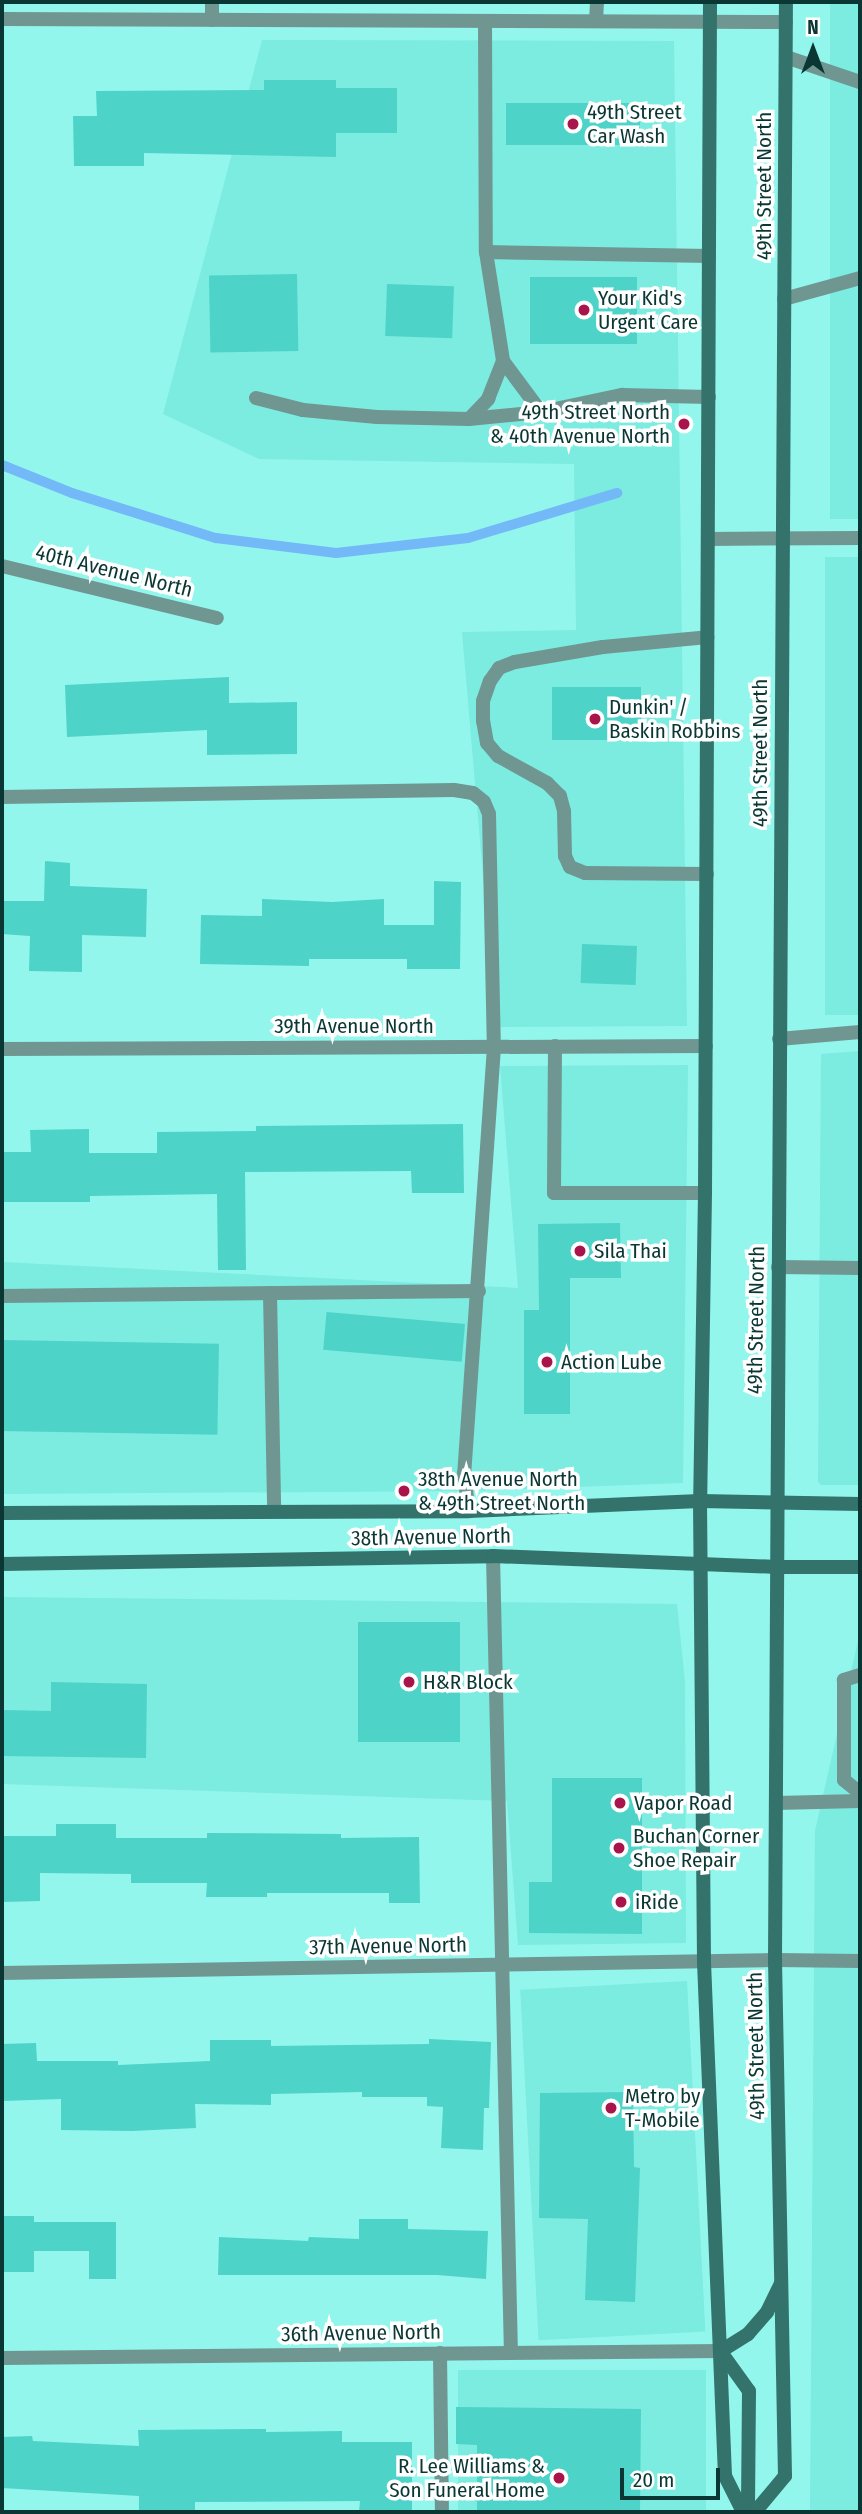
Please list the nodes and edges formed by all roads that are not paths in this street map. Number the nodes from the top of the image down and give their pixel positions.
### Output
1 (212, 2) edge
2 (597, 2) edge
3 (710, 2) edge
4 (786, 2) edge
5 (2, 19) edge
6 (212, 20) junction
7 (485, 21) junction
8 (596, 22) junction
9 (710, 22) junction
10 (786, 22) junction
11 (786, 57) junction
12 (860, 82) edge
13 (486, 252) junction
14 (709, 256) junction
15 (860, 278) edge
16 (784, 299) junction
17 (503, 361) junction
18 (709, 397) junction
19 (256, 398) dead end
20 (541, 412) junction
21 (469, 419) junction
22 (860, 538) edge
23 (708, 539) junction
24 (783, 539) junction
25 (2, 566) edge
26 (217, 618) dead end
27 (708, 637) junction
28 (2, 797) edge
29 (707, 874) junction
30 (860, 1032) edge
31 (779, 1039) junction
32 (555, 1046) junction
33 (706, 1046) junction
34 (494, 1047) junction
35 (2, 1049) edge
36 (705, 1193) junction
37 (778, 1267) junction
38 (860, 1268) edge
39 (479, 1291) junction
40 (270, 1293) junction
41 (2, 1296) edge
42 (700, 1501) junction
43 (860, 1504) edge
44 (775, 1505) junction
45 (274, 1511) junction
46 (469, 1511) junction
47 (2, 1513) edge
48 (493, 1556) junction
49 (2, 1564) edge
50 (702, 1564) junction
51 (777, 1567) junction
52 (860, 1567) edge
53 (860, 1675) edge
54 (860, 1793) edge
55 (860, 1801) edge
56 (776, 1803) junction
57 (775, 1960) junction
58 (860, 1961) edge
59 (704, 1962) junction
60 (503, 1965) junction
61 (2, 1973) edge
62 (783, 2280) junction
63 (721, 2351) junction
64 (440, 2353) junction
65 (511, 2353) junction
66 (2, 2358) edge
67 (442, 2512) edge
68 (745, 2512) edge
69 (755, 2512) edge

1 - 6 street
2 - 8 street
3 - 9 main road
4 - 10 main road, 49th Street North
5 - 6 street
6 - 7 street
7 - 8 street
7 - 13 street
8 - 9 street
9 - 10 street
9 - 14 main road
10 - 11 main road, 49th Street North
11 - 12 street
11 - 16 main road, 49th Street North
13 - 14 street
13 - 17 street
14 - 18 main road
15 - 16 street
16 - 24 main road, 49th Street North
17 - 20 street
17 - 21 street
18 - 20 street
18 - 23 main road
19 - 21 street
20 - 21 street
22 - 24 street
23 - 24 street
23 - 27 main road
24 - 31 main road, 49th Street North
25 - 26 street, 40th Avenue North
27 - 29 main road
27 - 29 street
28 - 34 street
29 - 33 main road
30 - 31 street
31 - 37 main road, 49th Street North
32 - 33 street, 39th Avenue North
32 - 34 street, 39th Avenue North
32 - 36 street
33 - 36 main road
34 - 35 street, 39th Avenue North
34 - 39 street
36 - 42 main road
37 - 38 street
37 - 44 main road, 49th Street North
39 - 40 street
39 - 46 street
40 - 41 street
40 - 45 street
42 - 44 main road, 38th Avenue North
42 - 46 main road, 38th Avenue North
42 - 50 main road
43 - 44 main road, 38th Avenue North
44 - 51 main road, 49th Street North
45 - 46 main road, 38th Avenue North
45 - 47 main road, 38th Avenue North
48 - 49 main road, 38th Avenue North
48 - 50 main road, 38th Avenue North
48 - 60 street
50 - 51 main road, 38th Avenue North
50 - 59 main road
51 - 52 main road, 38th Avenue North
51 - 56 main road, 49th Street North
53 - 54 street
55 - 56 street
56 - 57 main road, 49th Street North
57 - 58 street, 37th Avenue North
57 - 59 street, 37th Avenue North
57 - 62 main road, 49th Street North
59 - 60 street, 37th Avenue North
59 - 63 main road
60 - 61 street, 37th Avenue North
60 - 65 street
62 - 63 main road
62 - 69 main road, 49th Street North
63 - 65 street, 36th Avenue North
63 - 68 main road
63 - 68 main road
64 - 65 street, 36th Avenue North
64 - 66 street, 36th Avenue North
64 - 67 street

